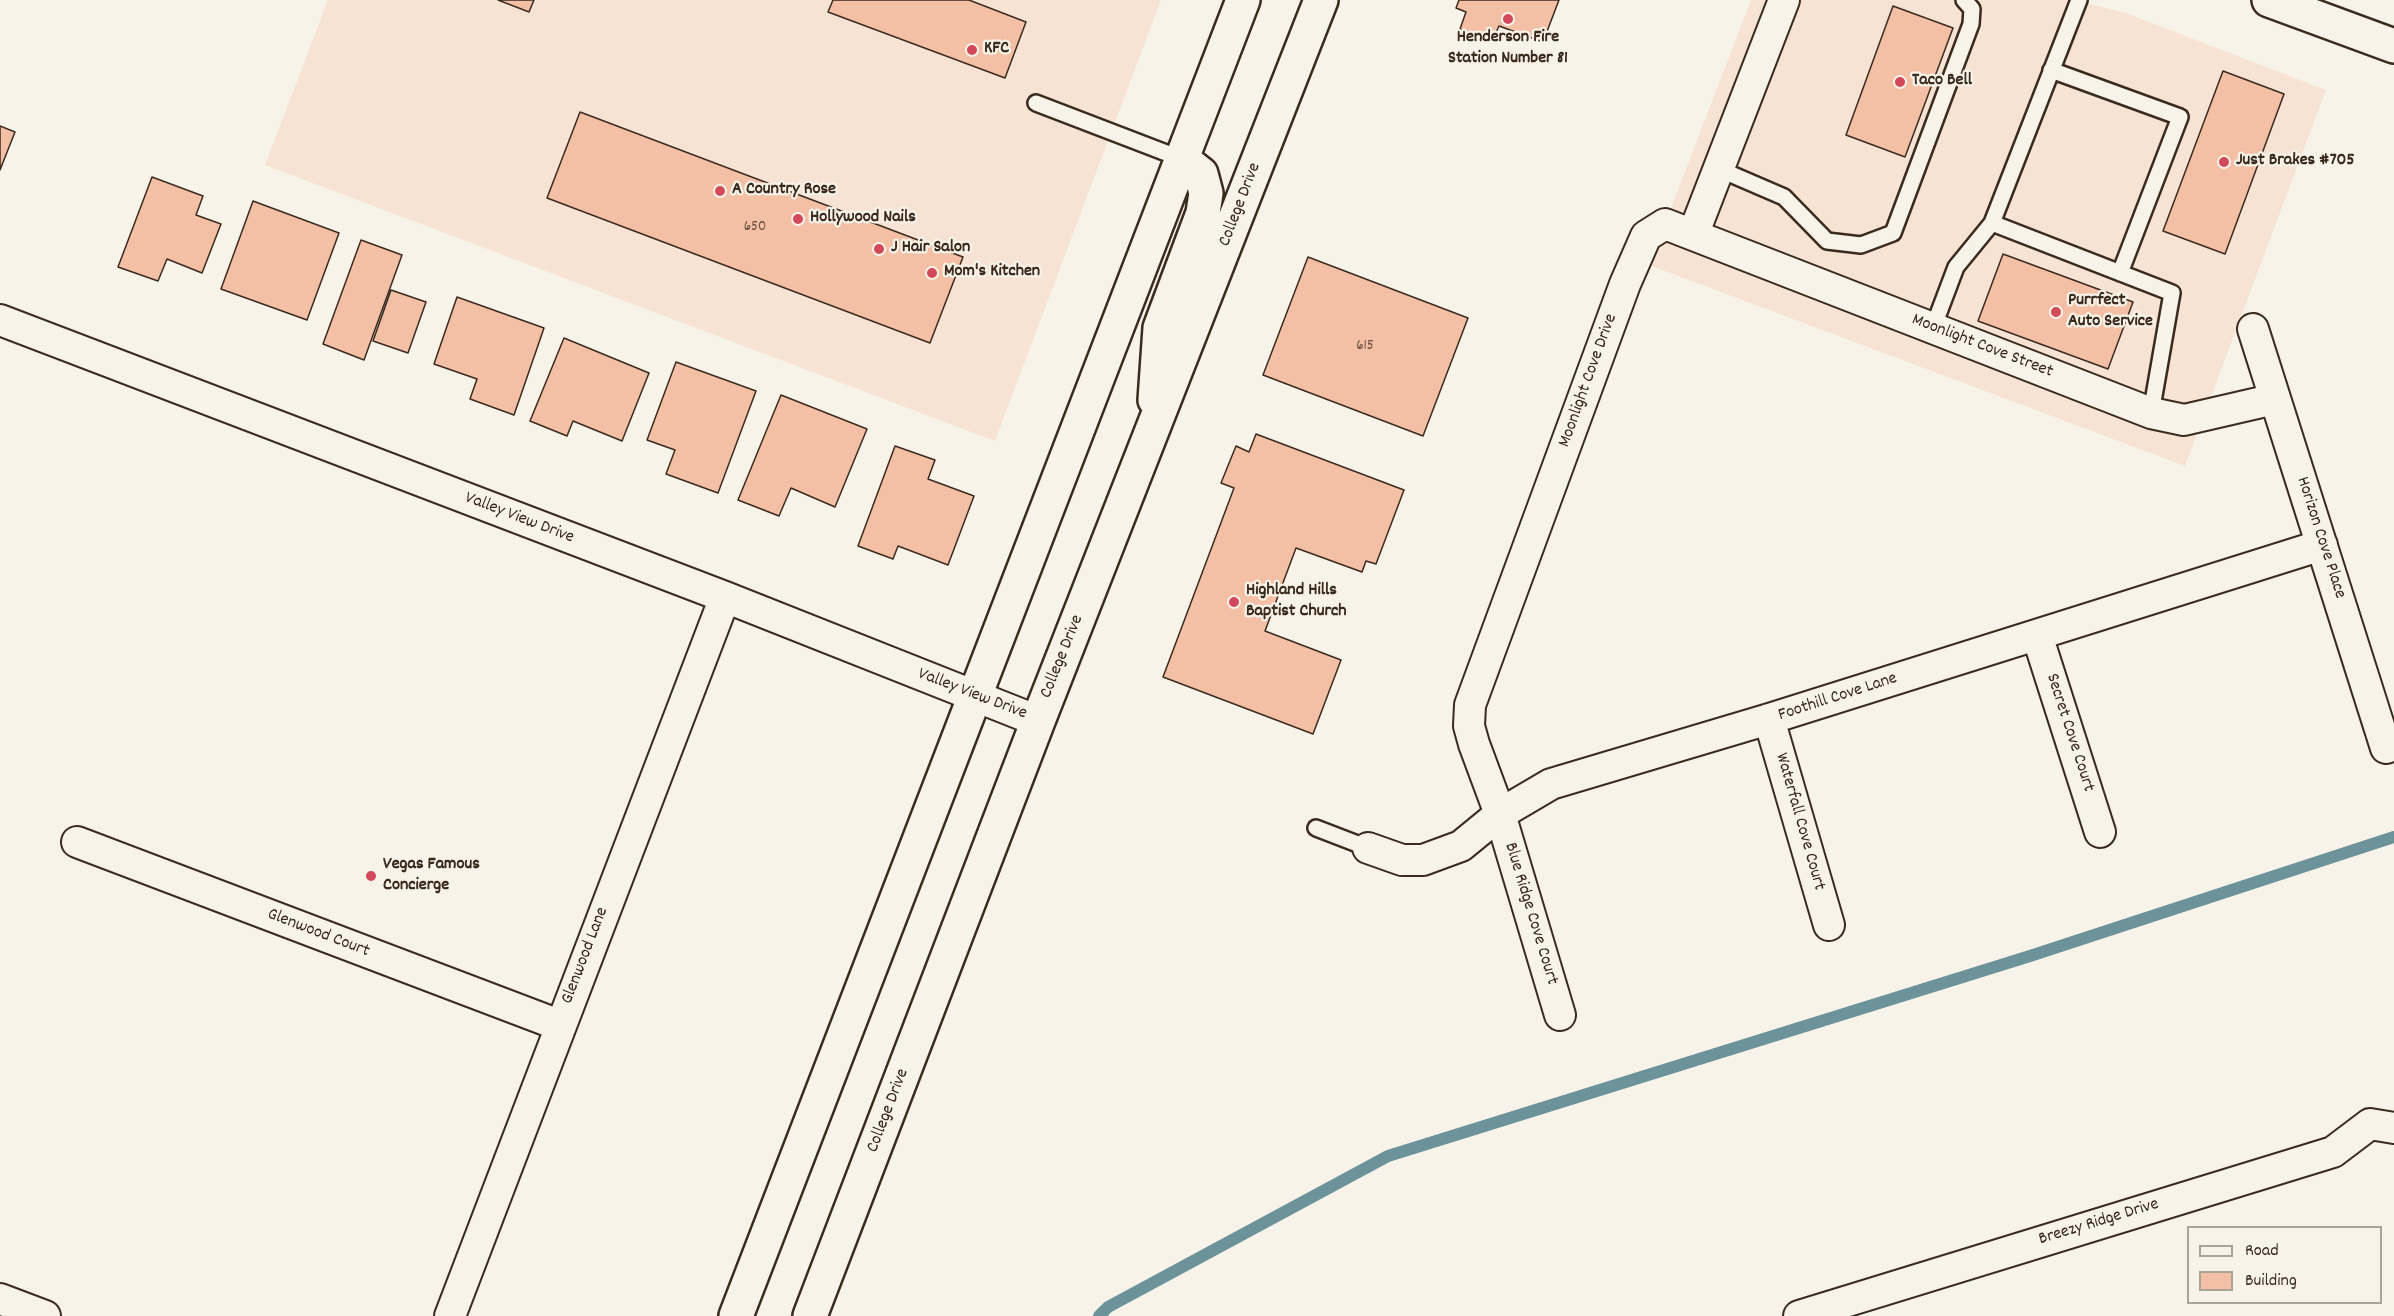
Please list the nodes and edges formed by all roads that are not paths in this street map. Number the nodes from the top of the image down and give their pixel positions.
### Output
1 (1243, 0) edge
2 (1321, 0) edge
3 (1784, 0) edge
4 (1965, 0) edge
5 (2079, 0) edge
6 (2269, 0) edge
7 (2394, 46) edge
8 (2051, 70) junction
9 (1036, 103) dead end
10 (1182, 159) junction
11 (1719, 169) junction
12 (1992, 223) junction
13 (1693, 235) junction
14 (2120, 273) junction
15 (0, 320) edge
16 (1933, 328) junction
17 (2253, 329) dead end
18 (2275, 399) junction
19 (2151, 413) junction
20 (1156, 423) junction
21 (2322, 545) junction
22 (725, 597) junction
23 (2037, 635) junction
24 (976, 698) junction
25 (1769, 719) junction
26 (1038, 721) junction
27 (2386, 748) dead end
28 (1500, 814) junction
29 (1316, 828) dead end
30 (2100, 832) dead end
31 (77, 842) dead end
32 (1368, 848) joint
33 (1829, 925) dead end
34 (1560, 1015) dead end
35 (559, 1025) junction
36 (2394, 1128) edge
37 (0, 1299) edge
38 (45, 1316) edge
39 (450, 1316) edge
40 (736, 1316) edge
41 (810, 1316) edge
42 (1799, 1316) edge

1 - 10 main road
2 - 20 main road, College Drive
3 - 11 street
4 - 11 lane
5 - 8 lane
6 - 7 main road
8 - 12 lane
8 - 14 lane
9 - 10 lane
10 - 20 main road
10 - 24 main road
11 - 13 street
12 - 14 lane
12 - 16 lane
13 - 16 street, Moonlight Cove Street
13 - 28 street, Moonlight Cove Drive
14 - 19 lane
15 - 22 street, Valley View Drive
16 - 19 street, Moonlight Cove Street
17 - 18 street, Horizon Cove Place
18 - 19 street, Moonlight Cove Street
18 - 21 street, Horizon Cove Place
20 - 26 main road, College Drive
21 - 23 street, Foothill Cove Lane
21 - 27 street, Horizon Cove Place
22 - 24 street, Valley View Drive
22 - 35 street, Glenwood Lane
23 - 25 street, Foothill Cove Lane
23 - 30 street, Secret Cove Court
24 - 26 street, Valley View Drive
24 - 40 main road
25 - 28 street, Foothill Cove Lane
25 - 33 street, Waterfall Cove Court
26 - 41 main road, College Drive
28 - 32 street, Foothill Cove Lane
28 - 34 street, Blue Ridge Cove Court
29 - 32 lane
31 - 35 street, Glenwood Court
35 - 39 street, Glenwood Lane
36 - 42 street, Breezy Ridge Drive
37 - 38 street

